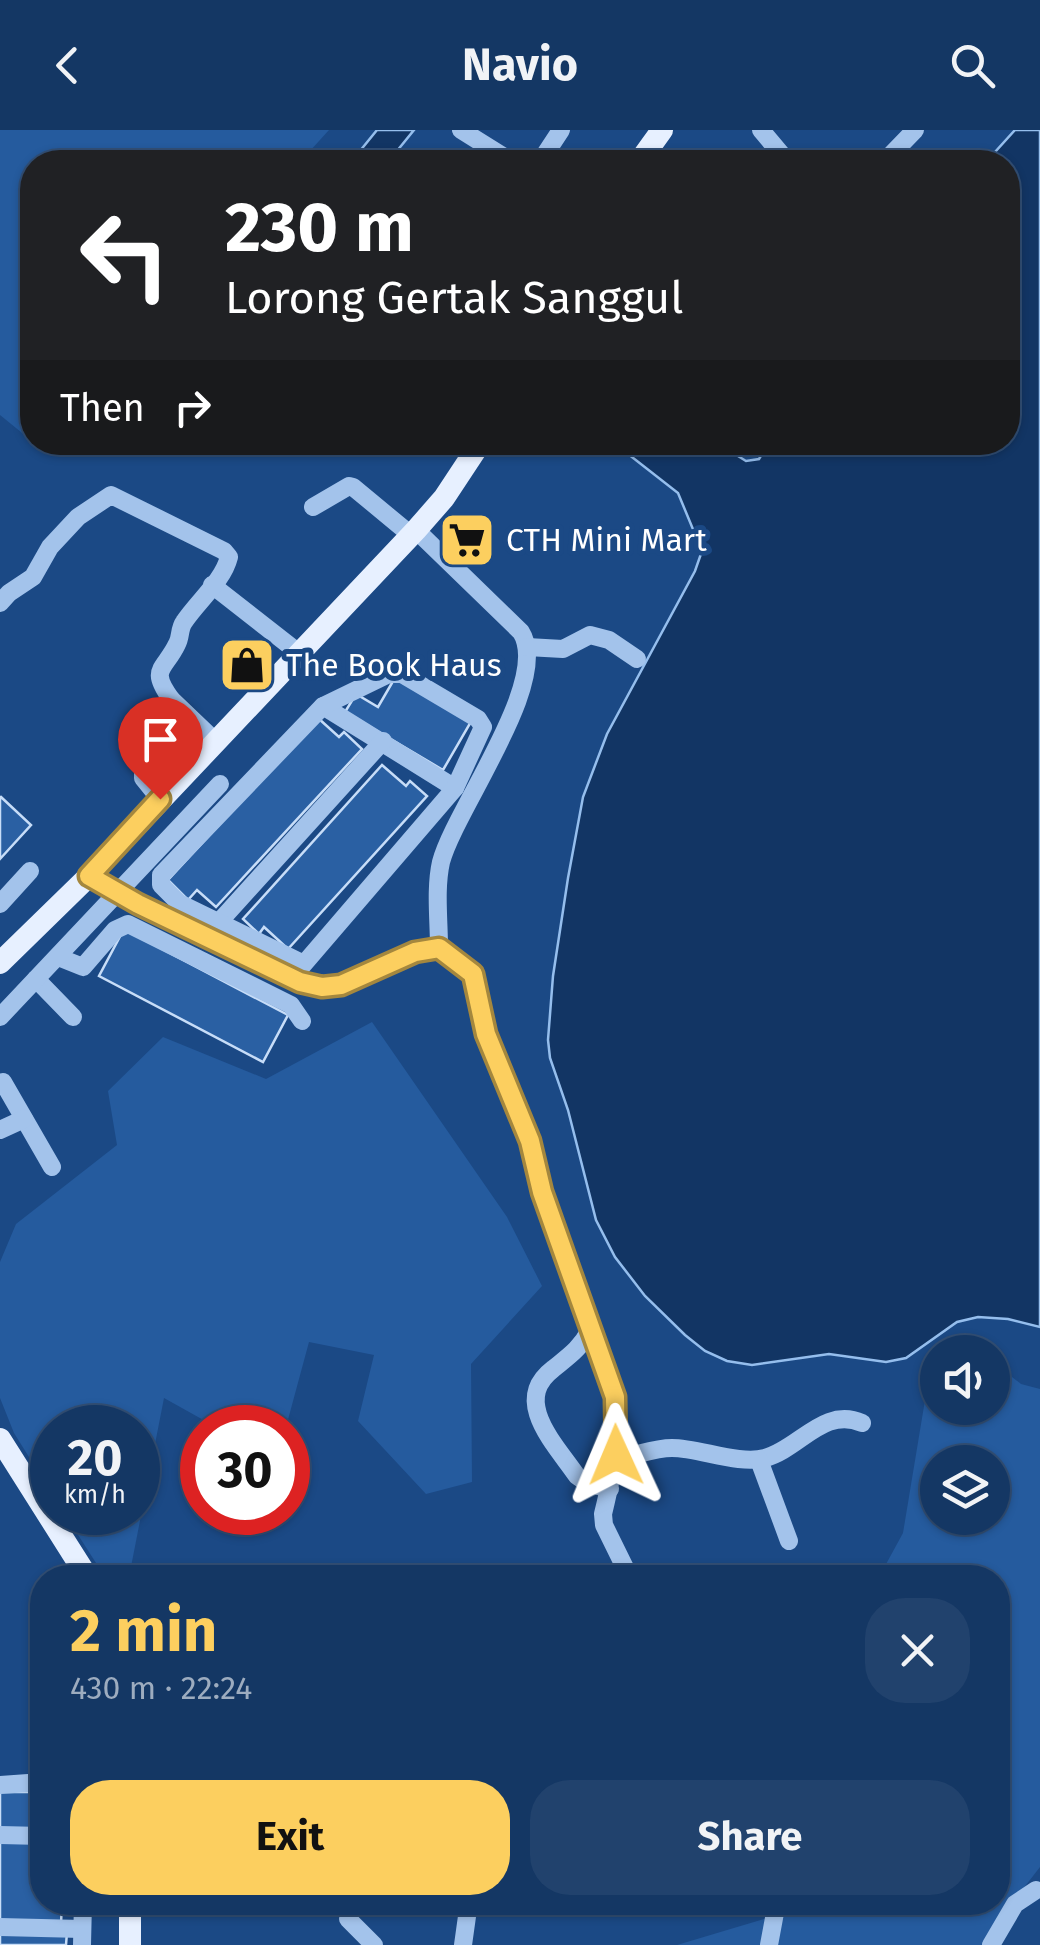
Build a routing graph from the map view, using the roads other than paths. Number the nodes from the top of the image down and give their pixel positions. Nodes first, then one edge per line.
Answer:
1 (461, 130) edge
2 (761, 130) edge
3 (915, 130) edge
4 (493, 150) edge
5 (778, 150) edge
6 (896, 150) edge
7 (472, 455) edge
8 (313, 507) dead end
9 (413, 533) junction
10 (212, 586) junction
11 (0, 603) edge
12 (528, 648) junction
13 (299, 653) junction
14 (637, 659) dead end
15 (171, 699) junction
16 (323, 706) junction
17 (215, 741) junction
18 (383, 741) junction
19 (220, 784) dead end
20 (455, 788) junction
21 (160, 799) junction
22 (30, 871) dead end
23 (89, 876) junction
24 (117, 892) junction
25 (0, 904) edge
26 (212, 929) junction
27 (439, 948) junction
28 (58, 957) junction
29 (0, 963) edge
30 (298, 975) junction
31 (36, 980) junction
32 (0, 1017) edge
33 (73, 1017) dead end
34 (3, 1082) dead end
35 (24, 1120) junction
36 (0, 1130) edge
37 (52, 1167) dead end
38 (590, 1330) junction
39 (862, 1423) dead end
40 (0, 1439) edge
41 (618, 1444) junction
42 (759, 1460) junction
43 (610, 1489) junction
44 (790, 1541) dead end
45 (80, 1565) edge
46 (624, 1565) edge
47 (30, 1783) edge
48 (0, 1785) edge
49 (0, 1835) edge
50 (30, 1836) edge
51 (1036, 1890) dead end
52 (1010, 1913) edge
53 (130, 1915) edge
54 (467, 1915) edge
55 (775, 1915) edge
56 (1009, 1915) edge
57 (348, 1919) dead end
58 (0, 1927) edge
59 (82, 1937) edge
60 (130, 1945) edge
61 (374, 1945) edge
62 (463, 1945) edge
63 (769, 1945) edge
64 (991, 1945) edge

1 - 4 street
2 - 5 street
3 - 6 street
7 - 9 main road
8 - 9 street
9 - 12 street
9 - 13 main road
10 - 11 street
10 - 13 street
10 - 15 street
12 - 14 street
12 - 27 street
13 - 17 main road
15 - 17 street
15 - 21 street
16 - 18 street
16 - 20 street
16 - 26 street
17 - 21 main road
18 - 20 street
18 - 26 street
19 - 24 street
20 - 30 street
21 - 23 main road
22 - 25 street
23 - 24 street
23 - 29 main road
24 - 26 street
24 - 28 street
26 - 30 street
27 - 30 street
27 - 38 street
28 - 30 street
28 - 31 street
31 - 32 street
31 - 33 street
34 - 35 street
35 - 36 street
35 - 37 street
38 - 41 street
38 - 43 street
39 - 42 street
40 - 45 main road
41 - 42 street
41 - 43 street
42 - 44 street
43 - 46 street
47 - 48 street
49 - 50 street
51 - 52 street
53 - 60 main road
54 - 62 street
55 - 63 street
56 - 64 street
57 - 61 street
58 - 59 street

